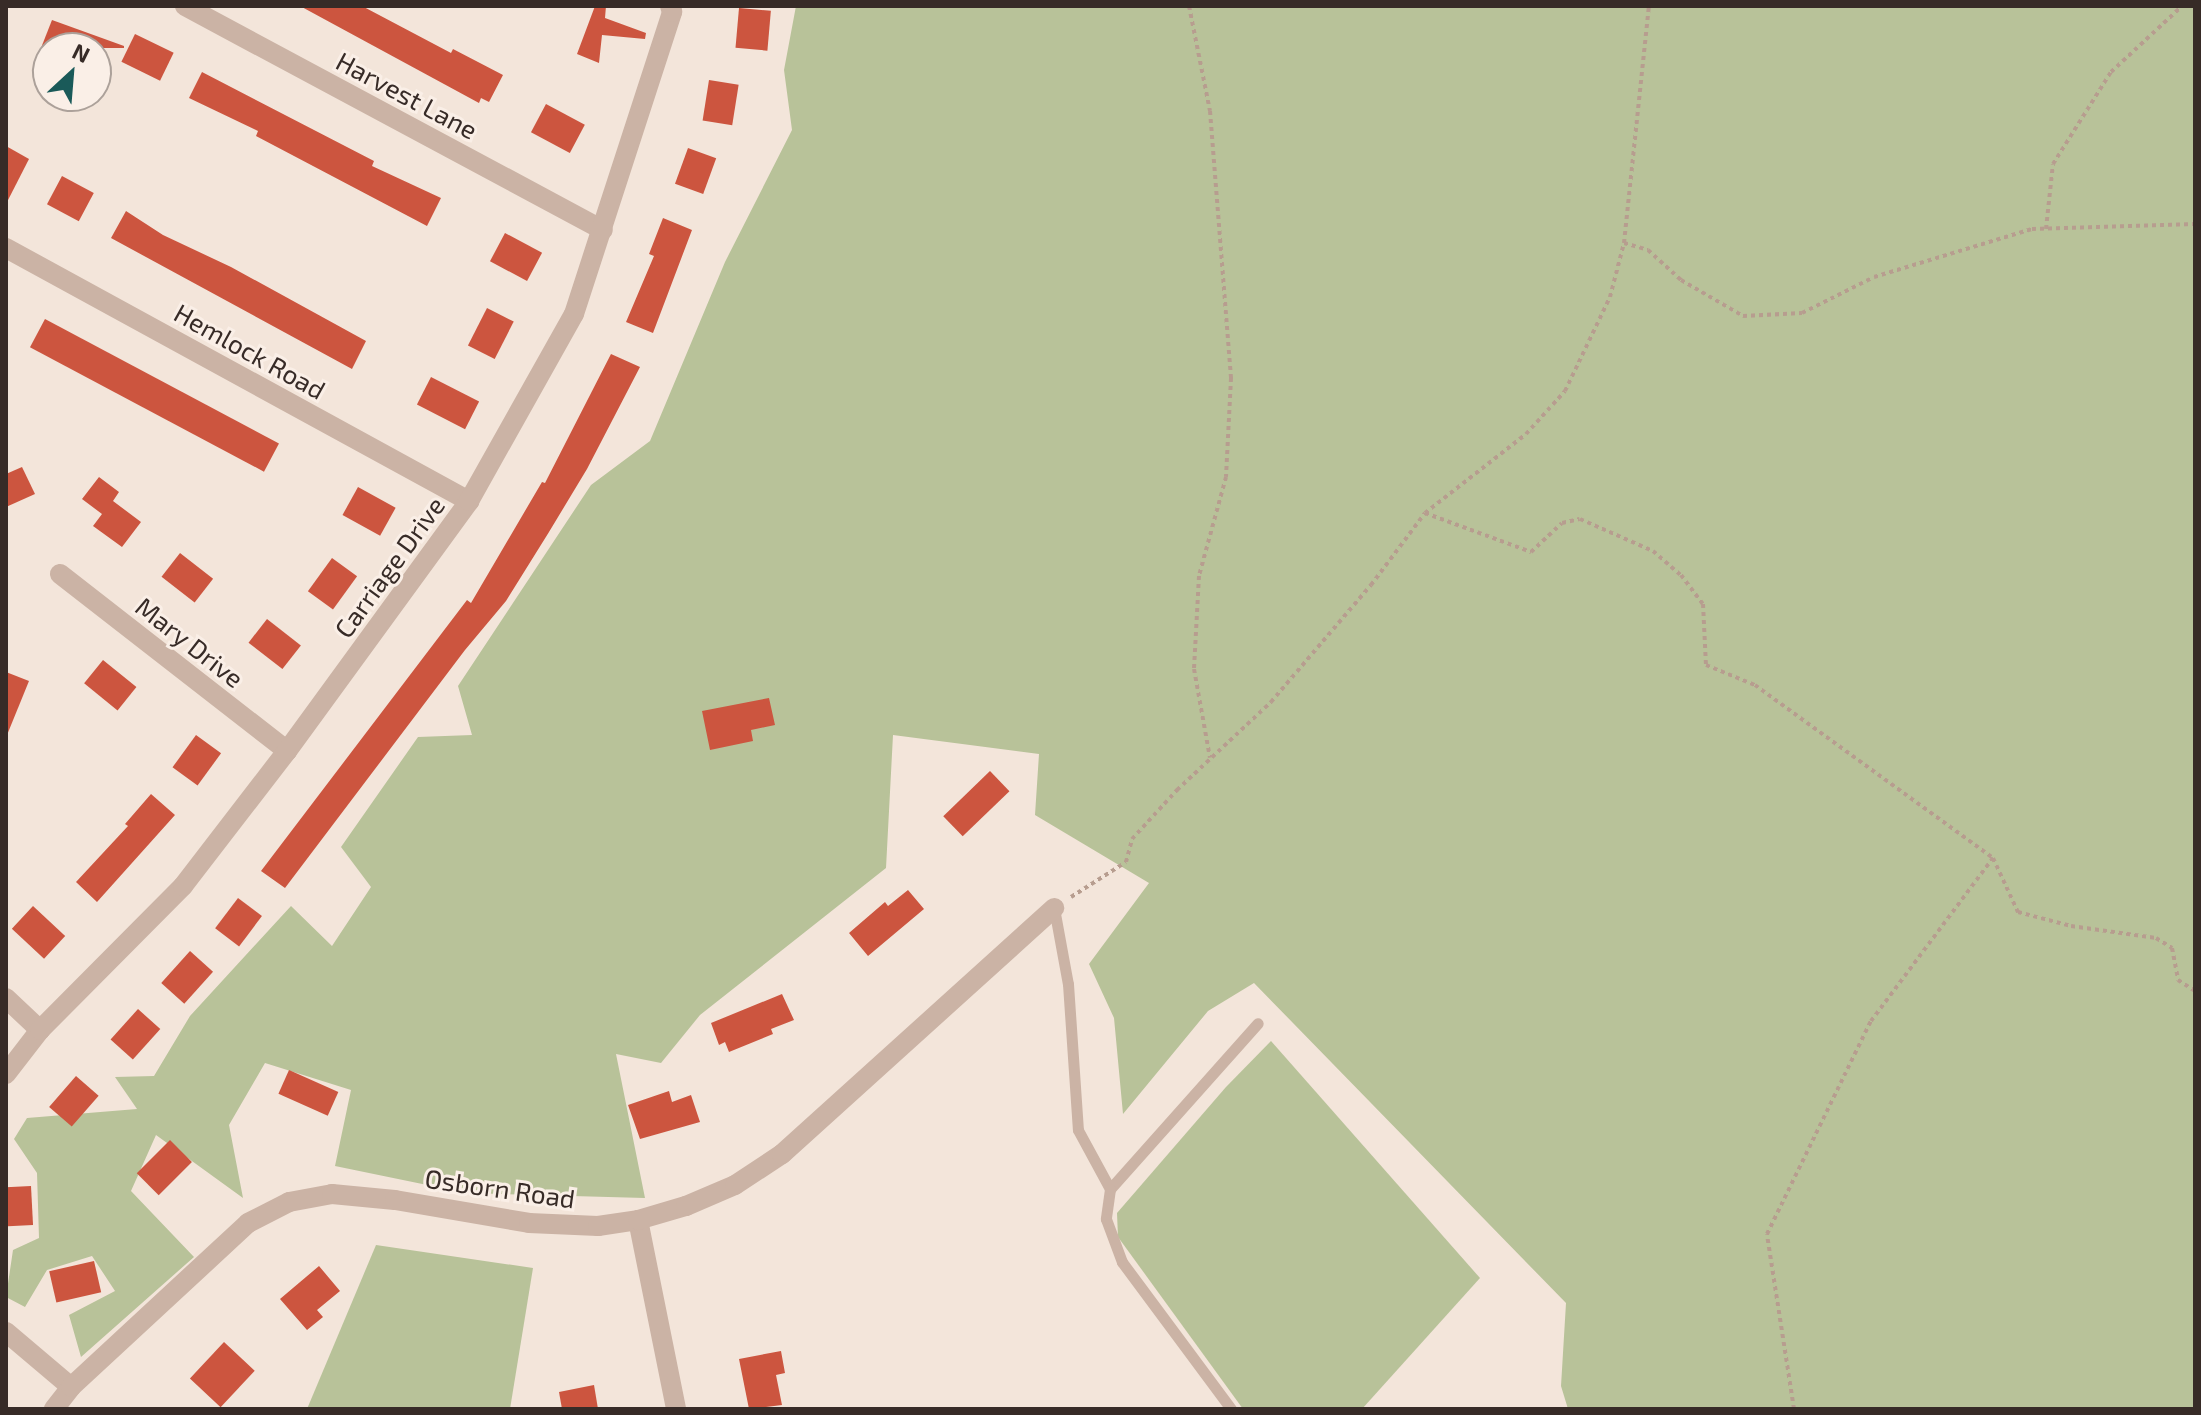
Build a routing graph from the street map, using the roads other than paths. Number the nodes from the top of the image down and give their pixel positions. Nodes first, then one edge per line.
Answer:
1 (185, 6) edge
2 (670, 6) edge
3 (603, 230) junction
4 (6, 248) edge
5 (469, 501) junction
6 (60, 574) dead end
7 (287, 751) junction
8 (1054, 908) joint
9 (6, 998) edge
10 (1258, 1023) dead end
11 (40, 1030) junction
12 (6, 1074) edge
13 (1110, 1189) junction
14 (638, 1220) junction
15 (6, 1332) edge
16 (71, 1387) junction
17 (54, 1409) edge
18 (676, 1409) edge
19 (1231, 1409) edge

1 - 3 street, Harvest Lane
2 - 3 street, Carriage Drive
3 - 5 street, Carriage Drive
4 - 5 street, Hemlock Road
5 - 7 street, Carriage Drive
6 - 7 street, Mary Drive
7 - 11 street, Carriage Drive
8 - 13 lane
8 - 14 street, Osborn Road
9 - 11 street
10 - 13 lane
11 - 12 street, Carriage Drive
13 - 19 lane
14 - 16 street, Osborn Road
14 - 18 street
15 - 16 street
16 - 17 street, Osborn Road

